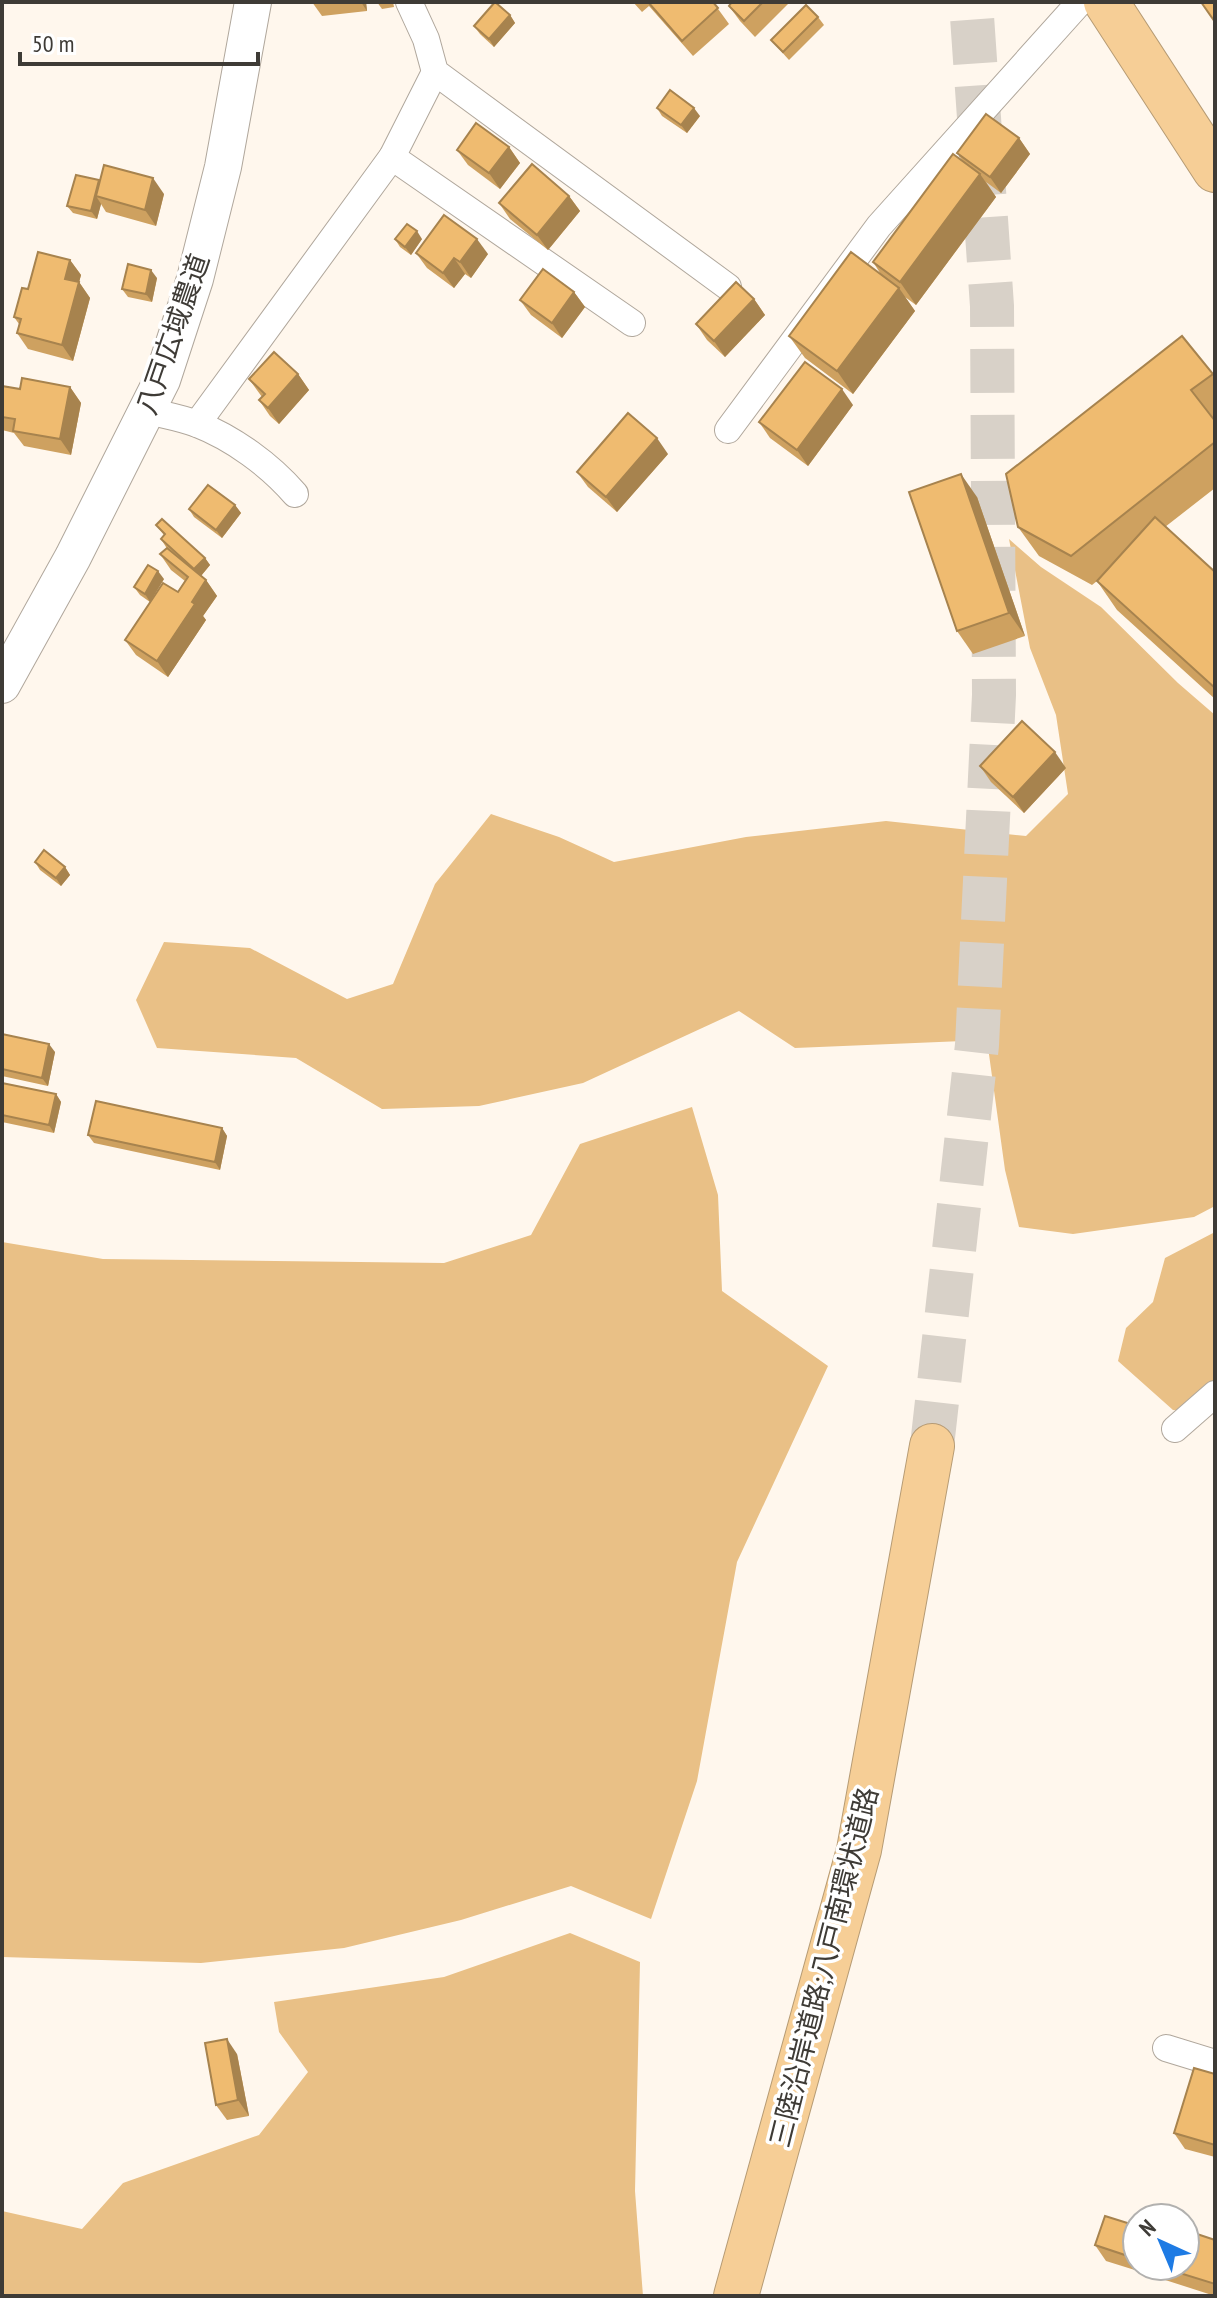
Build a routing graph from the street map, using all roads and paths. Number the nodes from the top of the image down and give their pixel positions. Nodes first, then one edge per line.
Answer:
1 (253, 2) edge
2 (409, 2) edge
3 (1080, 2) edge
4 (1106, 2) edge
5 (435, 72) junction
6 (392, 157) junction
7 (1215, 170) edge
8 (728, 287) edge
9 (632, 323) dead end
10 (148, 411) junction
11 (197, 424) junction
12 (728, 430) dead end
13 (295, 494) dead end
14 (2, 685) edge
15 (1215, 1394) edge
16 (1175, 1429) dead end
17 (932, 1446) tunnel mouth
18 (1166, 2048) dead end
19 (1215, 2063) edge
20 (736, 2296) edge

1 - 10 street, 八戸広域農道
2 - 5 street
3 - 12 street
4 - 7 highway
5 - 6 street
5 - 8 street
6 - 9 street
6 - 11 street
10 - 11 street
10 - 14 street, 八戸広域農道
11 - 13 street
15 - 16 street
17 - 20 highway, 三陸沿岸道路;八戸南環状道路
18 - 19 street

